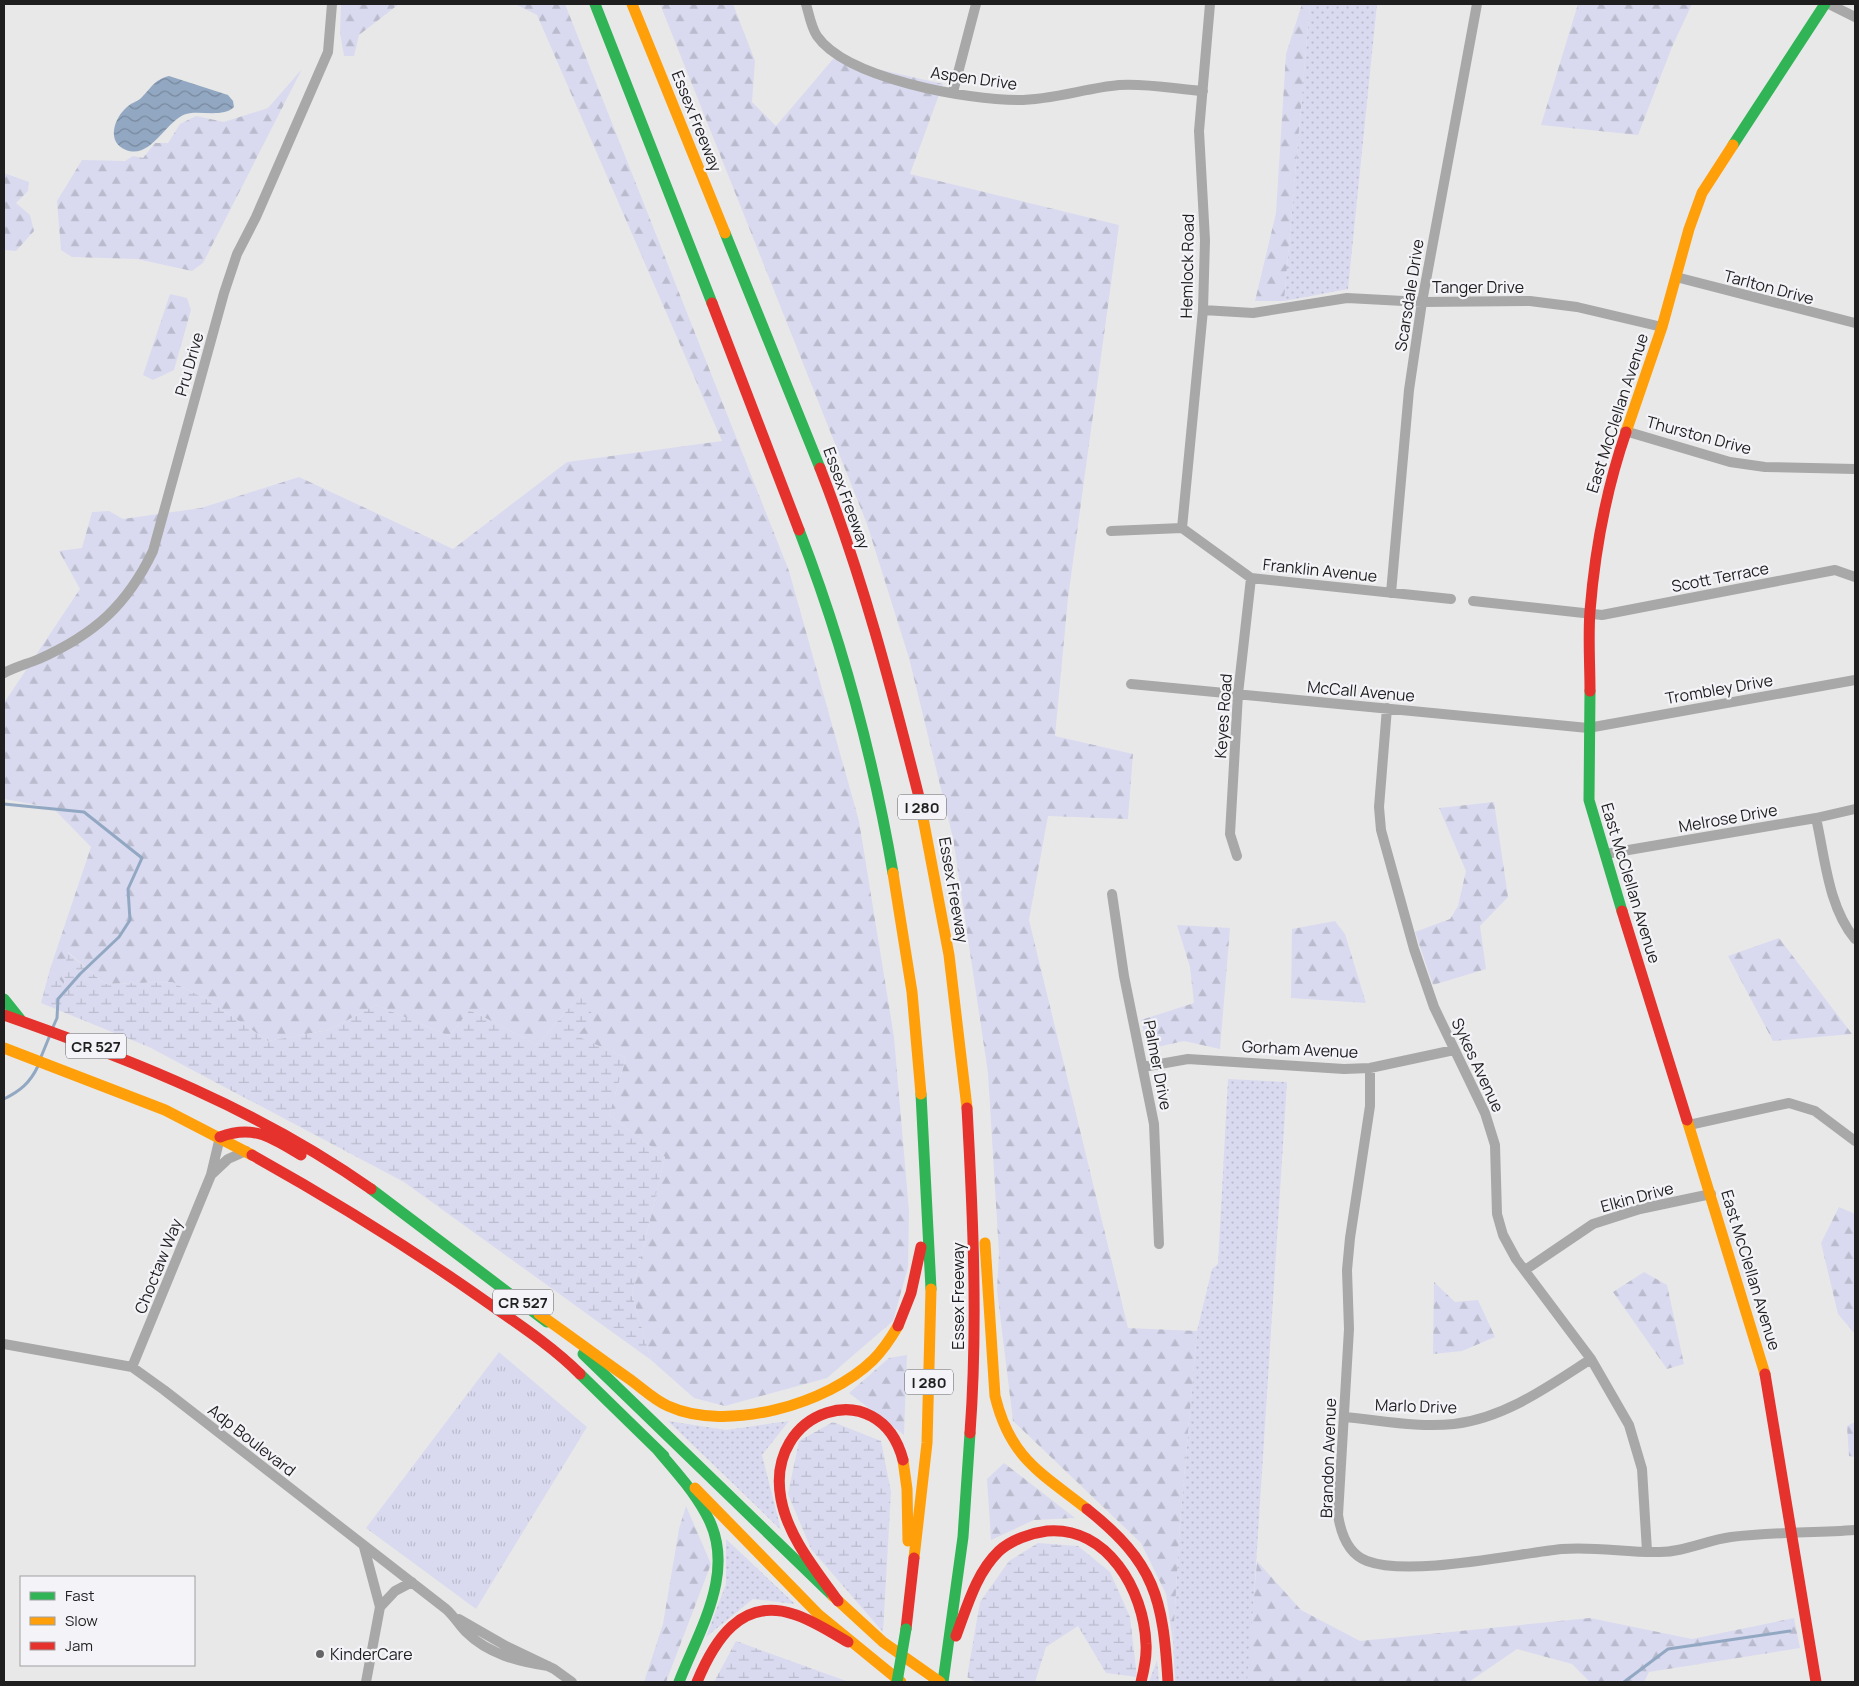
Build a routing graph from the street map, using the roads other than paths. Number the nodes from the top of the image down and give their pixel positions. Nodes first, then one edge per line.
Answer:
1 (332, 4) edge
2 (595, 4) edge
3 (632, 4) edge
4 (806, 4) edge
5 (976, 4) edge
6 (1210, 4) edge
7 (1477, 4) edge
8 (1825, 4) edge
9 (1829, 4) edge
10 (1855, 17) edge
11 (1203, 91) junction
12 (953, 92) junction
13 (1676, 277) junction
14 (1422, 302) junction
15 (1203, 310) junction
16 (1855, 323) edge
17 (1662, 327) junction
18 (1626, 431) junction
19 (1855, 469) edge
20 (1182, 528) junction
21 (1111, 531) dead end
22 (1855, 577) edge
23 (1251, 578) junction
24 (1391, 593) junction
25 (1451, 599) dead end
26 (1473, 601) dead end
27 (1590, 612) junction
28 (4, 673) edge
29 (1855, 680) edge
30 (1131, 684) dead end
31 (1238, 694) junction
32 (1387, 708) junction
33 (1588, 728) junction
34 (1855, 809) edge
35 (1816, 818) junction
36 (1605, 854) junction
37 (1237, 856) dead end
38 (1112, 894) dead end
39 (1855, 939) edge
40 (4, 999) edge
41 (4, 1014) edge
42 (21, 1020) junction
43 (4, 1048) edge
44 (1454, 1050) junction
45 (1143, 1067) junction
46 (1370, 1068) junction
47 (967, 1094) junction
48 (1689, 1125) junction
49 (924, 1134) junction
50 (220, 1137) junction
51 (1855, 1141) edge
52 (246, 1151) junction
53 (211, 1175) junction
54 (1711, 1194) junction
55 (411, 1218) junction
56 (1159, 1244) dead end
57 (1525, 1270) junction
58 (539, 1314) junction
59 (4, 1344) edge
60 (1590, 1359) junction
61 (132, 1367) junction
62 (1344, 1417) junction
63 (656, 1447) junction
64 (1855, 1530) edge
65 (1792, 1534) junction
66 (364, 1547) junction
67 (1646, 1551) junction
68 (412, 1582) junction
69 (910, 1600) junction
70 (838, 1601) junction
71 (380, 1607) junction
72 (455, 1617) junction
73 (848, 1642) junction
74 (948, 1657) junction
75 (548, 1666) junction
76 (366, 1682) edge
77 (572, 1682) edge
78 (679, 1682) edge
79 (697, 1682) edge
80 (897, 1682) edge
81 (901, 1682) edge
82 (942, 1682) edge
83 (1141, 1682) edge
84 (1168, 1682) edge
85 (1816, 1682) edge

1 - 28 street, Pru Drive
2 - 49 main road, Essex Freeway / I 280
3 - 47 main road, Essex Freeway / I 280
4 - 12 street, Aspen Drive
5 - 12 street
6 - 11 street, Hemlock Road
7 - 14 street, Scarsdale Drive
8 - 13 main road, East McClellan Avenue
9 - 10 street
11 - 12 street, Aspen Drive
11 - 15 street, Hemlock Road
13 - 16 street, Tarlton Drive
13 - 17 main road, East McClellan Avenue
14 - 15 street, Tanger Drive
14 - 17 street, Tanger Drive
14 - 24 street, Scarsdale Drive
15 - 20 street, Hemlock Road
17 - 18 main road, East McClellan Avenue
18 - 19 street, Thurston Drive
18 - 27 main road, East McClellan Avenue
20 - 21 street
20 - 23 street, Franklin Avenue
22 - 27 street, Scott Terrace
23 - 24 street, Franklin Avenue
23 - 31 street, Keyes Road
24 - 25 street, Franklin Avenue
26 - 27 street
27 - 33 main road, East McClellan Avenue
29 - 33 street, Trombley Drive
30 - 31 street, McCall Avenue
31 - 32 street, McCall Avenue
31 - 37 street, Keyes Road
32 - 33 street, McCall Avenue
32 - 44 street, Sykes Avenue
33 - 36 main road, East McClellan Avenue
34 - 35 street, Melrose Drive
35 - 36 street, Melrose Drive
35 - 39 street
36 - 48 main road, East McClellan Avenue
38 - 45 street, Palmer Drive
40 - 42 main road
41 - 42 main road, CR 527
42 - 55 main road, CR 527
43 - 50 main road, CR 527
44 - 46 street, Gorham Avenue
44 - 57 street, Sykes Avenue
45 - 46 street, Gorham Avenue
45 - 56 street, Palmer Drive
46 - 62 street, Brandon Avenue
47 - 74 main road, Essex Freeway / I 280
47 - 84 main road
48 - 51 street
48 - 54 main road, East McClellan Avenue
49 - 58 main road
49 - 69 main road, Essex Freeway / I 280
50 - 52 main road, CR 527
50 - 53 street, Choctaw Way
50 - 55 main road
52 - 53 street, Choctaw Way
52 - 63 main road, CR 527
53 - 61 street, Choctaw Way
54 - 57 street, Elkin Drive
54 - 65 main road, East McClellan Avenue
55 - 58 main road, CR 527
57 - 60 street, Sykes Avenue
58 - 70 main road, CR 527
59 - 61 street, Adp Boulevard
60 - 62 street, Marlo Drive
60 - 67 street, Sykes Avenue
61 - 66 street, Adp Boulevard
62 - 67 street, Brandon Avenue
63 - 73 main road, CR 527
63 - 78 main road
64 - 65 street, Brandon Avenue
65 - 67 street, Brandon Avenue
65 - 85 main road, East McClellan Avenue
66 - 68 street, Adp Boulevard
66 - 71 street
68 - 71 street
68 - 72 street, Adp Boulevard
69 - 70 main road
69 - 80 main road, Essex Freeway / I 280, bridge
70 - 82 main road, CR 527
71 - 76 street
72 - 75 street, Adp Boulevard
72 - 75 street, Adp Boulevard
73 - 79 main road
73 - 81 main road, CR 527
74 - 82 main road, Essex Freeway / I 280
74 - 83 main road
75 - 77 street, Adp Boulevard

